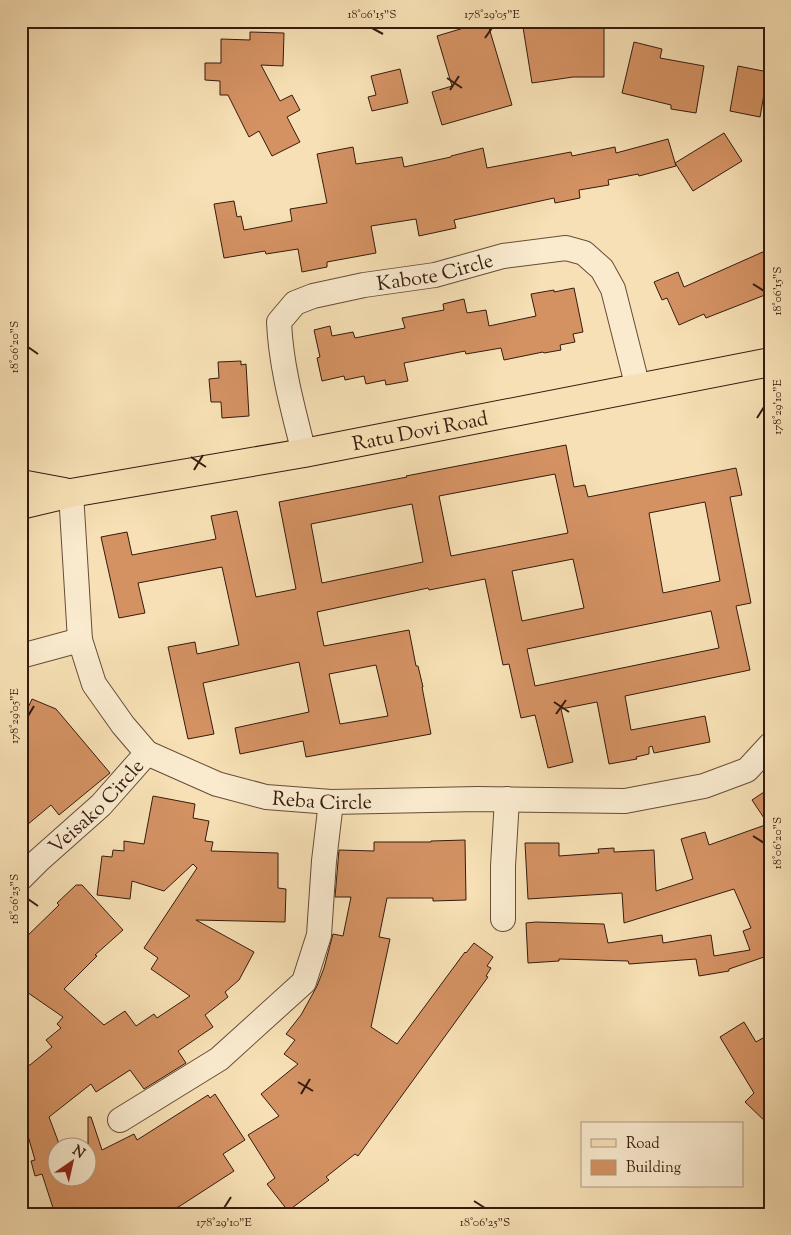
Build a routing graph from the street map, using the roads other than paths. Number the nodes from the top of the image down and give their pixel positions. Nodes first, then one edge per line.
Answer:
1 (770, 362) edge
2 (638, 388) junction
3 (304, 453) junction
4 (21, 484) edge
5 (71, 493) junction
6 (21, 505) edge
7 (80, 640) junction
8 (21, 656) edge
9 (770, 745) edge
10 (148, 753) junction
11 (506, 799) junction
12 (331, 802) junction
13 (21, 878) edge
14 (503, 919) dead end
15 (120, 1120) dead end

1 - 2 main road, Ratu Dovi Road
2 - 3 main road, Ratu Dovi Road
2 - 3 street, Kabote Circle
3 - 5 main road, Ratu Dovi Road
4 - 5 main road, Ratu Dovi Road
5 - 6 main road, Ratu Dovi Road
5 - 7 street, Reba Circle
7 - 8 street
7 - 10 street, Reba Circle
9 - 11 street, Reba Circle
10 - 12 street, Reba Circle
10 - 13 street, Veisako Circle
11 - 12 street, Reba Circle
11 - 14 street
12 - 15 street

